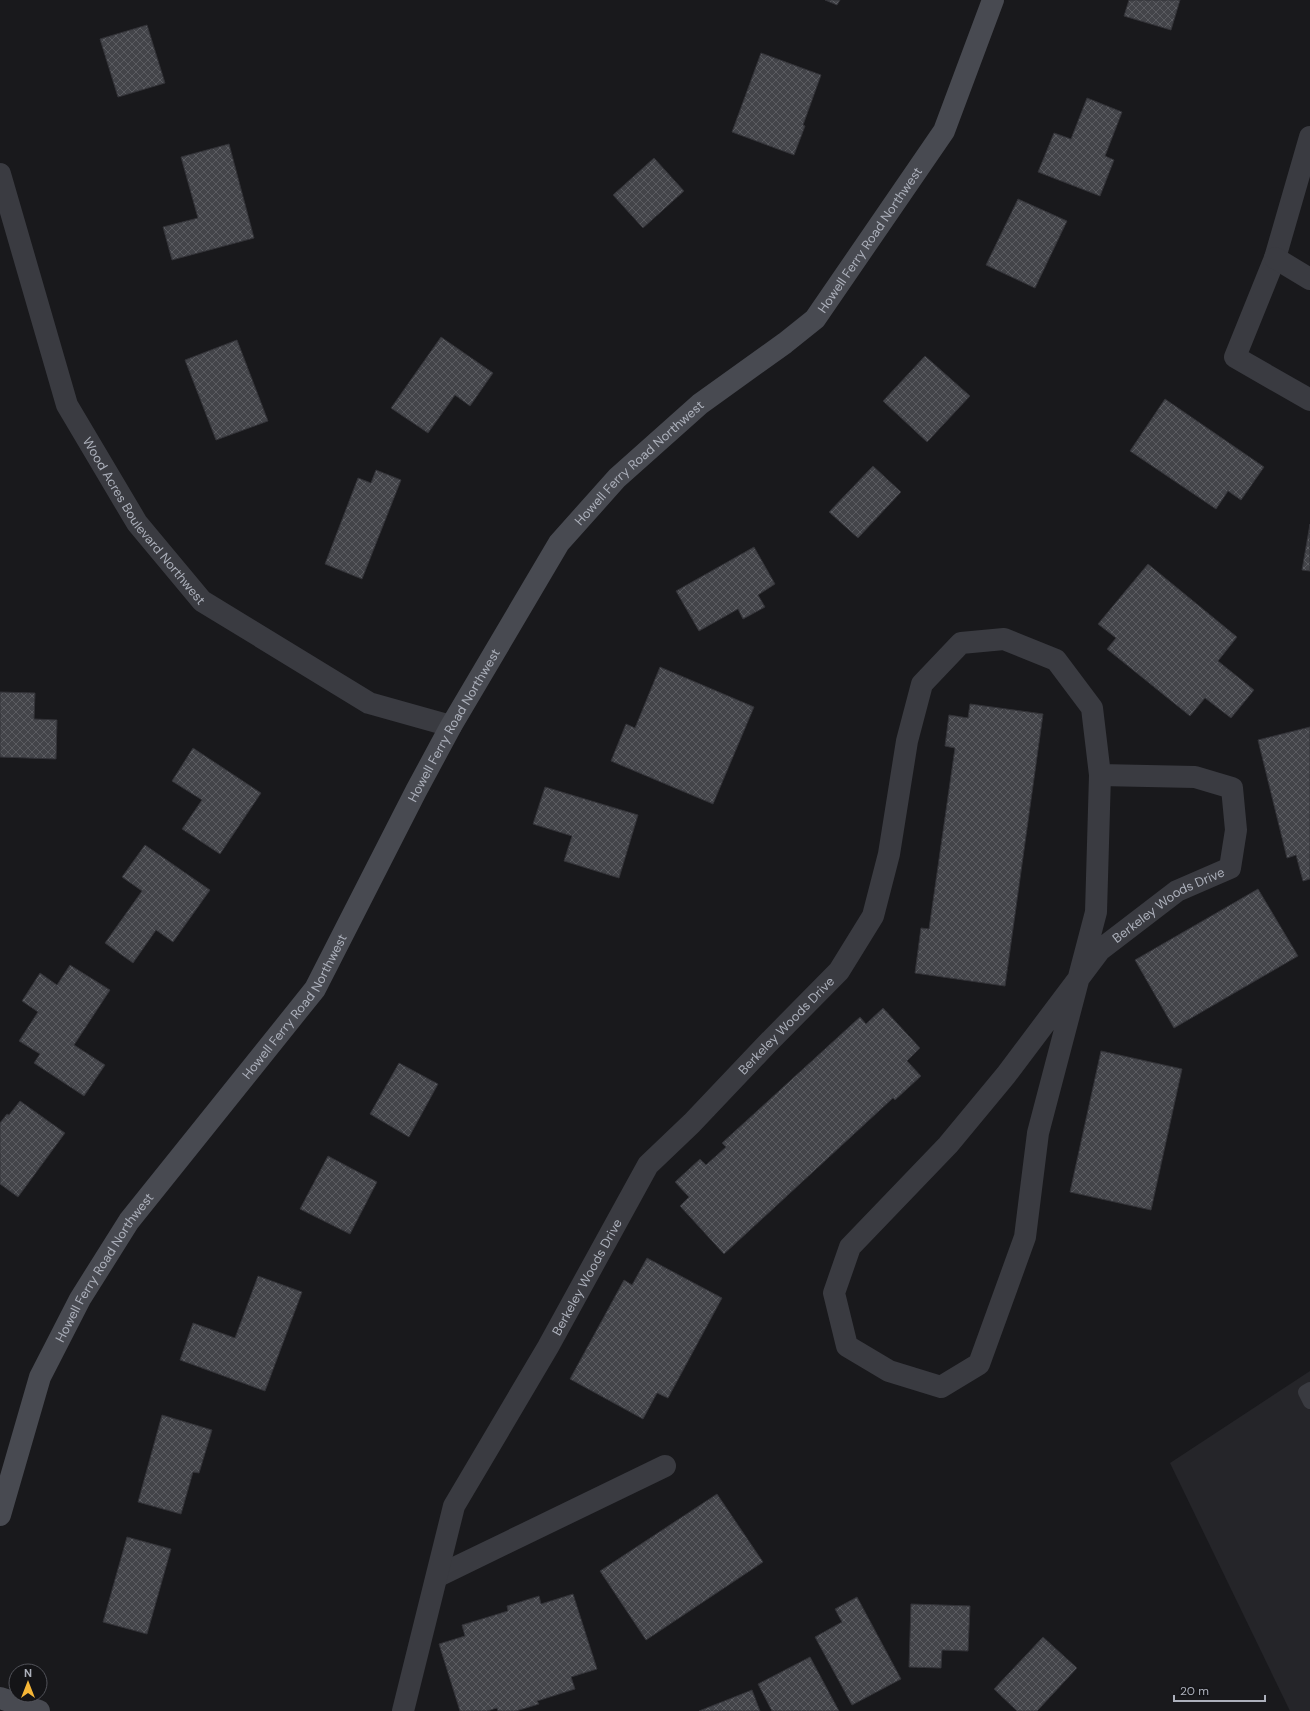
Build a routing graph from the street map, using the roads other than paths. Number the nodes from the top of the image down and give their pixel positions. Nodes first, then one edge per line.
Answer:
1 (993, 0) edge
2 (1310, 137) edge
3 (0, 174) edge
4 (1275, 258) junction
5 (1310, 279) edge
6 (1310, 400) edge
7 (451, 726) junction
8 (1100, 775) junction
9 (1078, 978) junction
10 (1310, 1389) edge
11 (1310, 1402) edge
12 (665, 1466) dead end
13 (0, 1515) edge
14 (438, 1576) junction
15 (0, 1698) edge
16 (39, 1711) edge
17 (403, 1711) edge

1 - 7 street, Howell Ferry Road Northwest
2 - 4 street
3 - 7 street, Wood Acres Boulevard Northwest
4 - 5 street
4 - 6 street
7 - 13 street, Howell Ferry Road Northwest
8 - 9 street, Berkeley Woods Drive
8 - 9 street, Berkeley Woods Drive
8 - 14 street, Berkeley Woods Drive
9 - 9 street, Berkeley Woods Drive
10 - 11 lane
12 - 14 street
14 - 17 street, Berkeley Woods Drive
15 - 16 street

